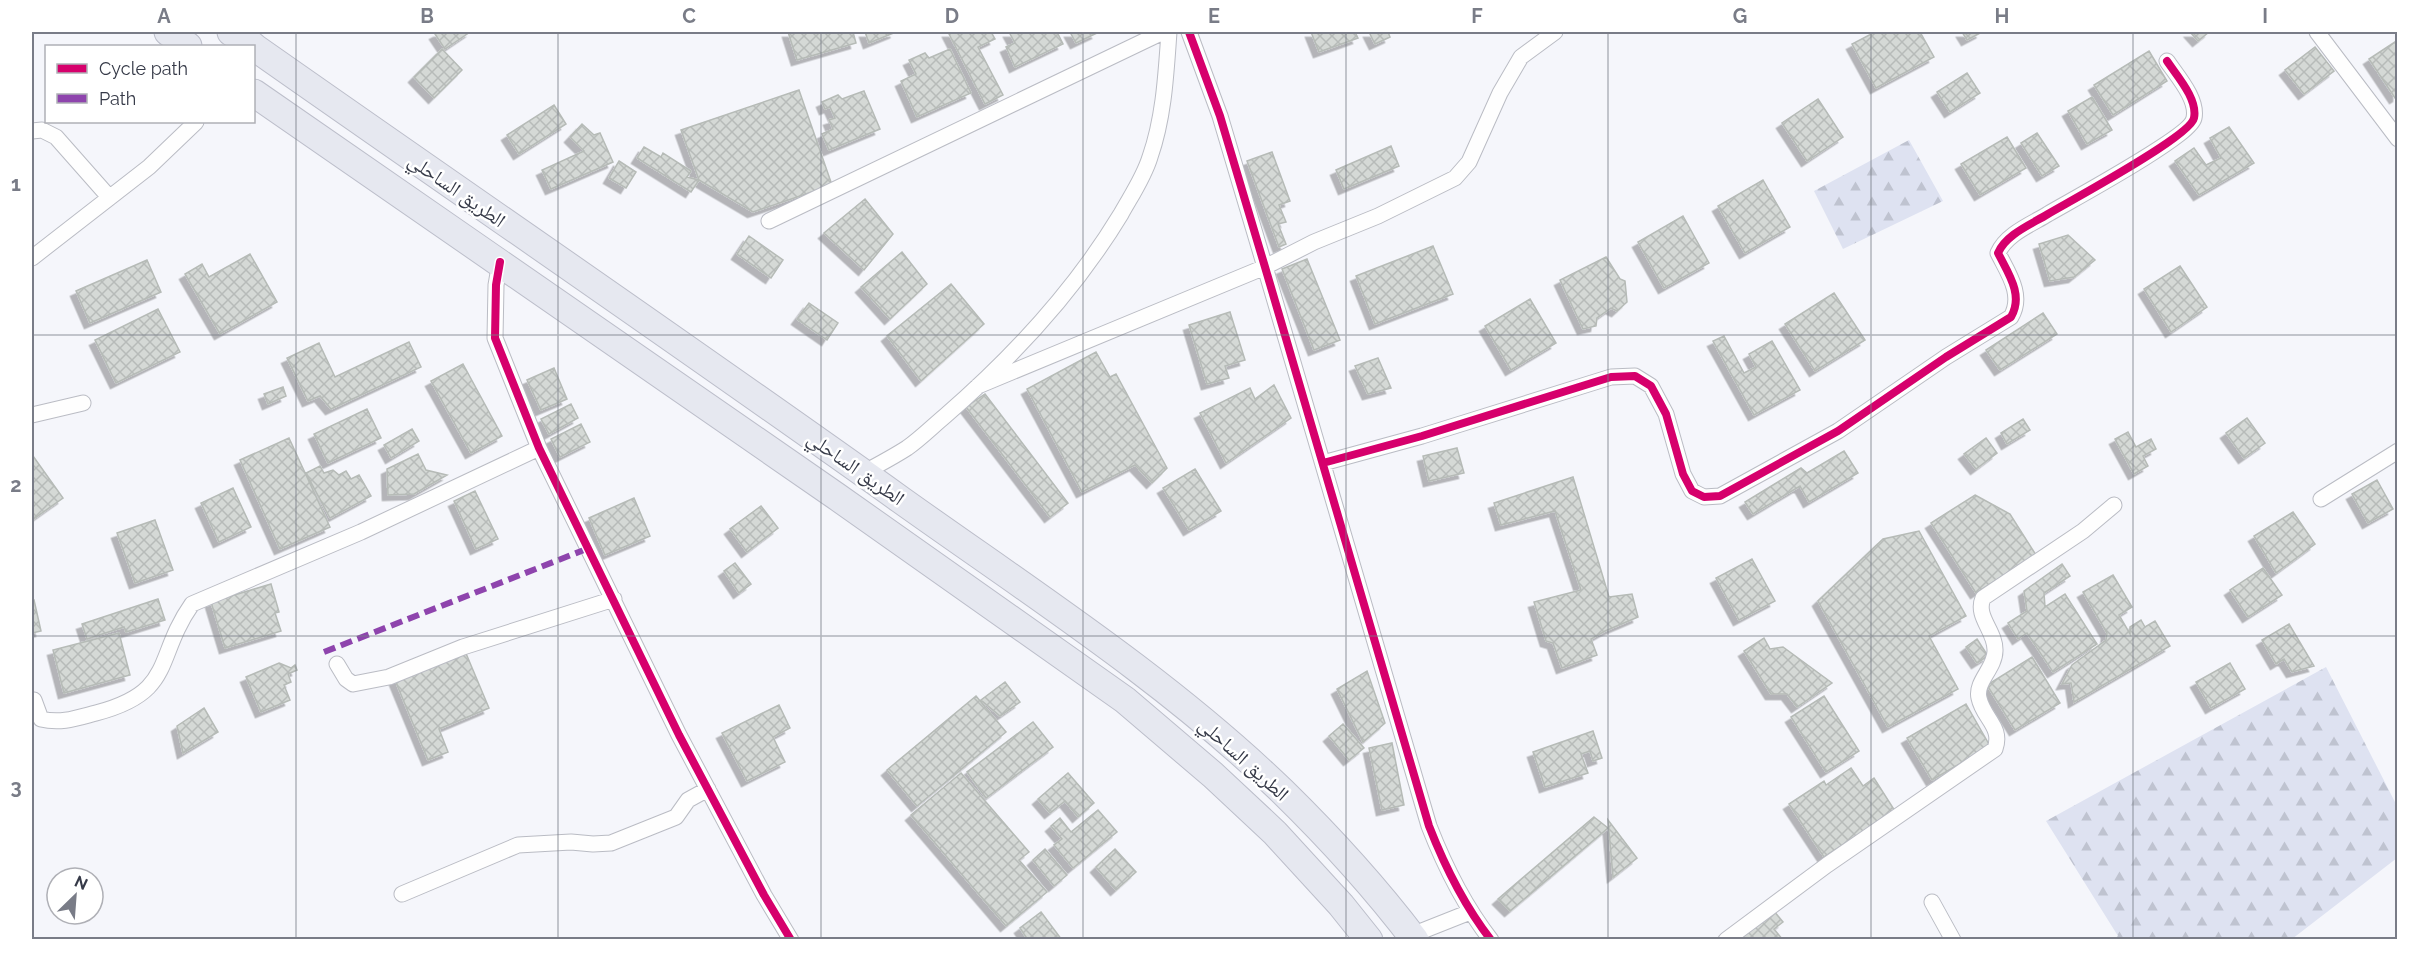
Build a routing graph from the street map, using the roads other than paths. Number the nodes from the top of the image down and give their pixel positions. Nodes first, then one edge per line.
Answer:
1 (168, 32) edge
2 (231, 32) edge
3 (1163, 32) edge
4 (1169, 32) edge
5 (1189, 32) edge
6 (1555, 32) edge
7 (2317, 32) edge
8 (188, 45) edge
9 (250, 45) edge
10 (255, 48) edge
11 (2167, 61) dead end
12 (255, 94) edge
13 (195, 123) edge
14 (32, 131) edge
15 (2397, 139) edge
16 (109, 197) junction
17 (769, 221) dead end
18 (32, 258) edge
19 (500, 262) junction
20 (1266, 267) junction
21 (978, 386) junction
22 (83, 403) dead end
23 (32, 415) edge
24 (539, 448) junction
25 (2397, 451) edge
26 (1323, 463) junction
27 (864, 473) junction
28 (2321, 499) dead end
29 (2114, 505) dead end
30 (614, 599) junction
31 (337, 664) dead end
32 (34, 700) dead end
33 (708, 789) junction
34 (402, 894) dead end
35 (1932, 902) dead end
36 (1470, 912) junction
37 (1414, 937) edge
38 (791, 939) edge
39 (1370, 939) edge
40 (1491, 939) edge
41 (1726, 939) edge
42 (1953, 939) edge

1 - 8 highway
2 - 9 highway, الطريق الساحلي
3 - 17 street
4 - 21 street
5 - 20 street
6 - 20 street
7 - 15 street
10 - 27 highway, الطريق الساحلي
11 - 26 street
12 - 19 highway, الطريق الساحلي
13 - 16 street
14 - 16 street
16 - 18 street
19 - 24 street
19 - 39 highway, الطريق الساحلي
20 - 21 street
20 - 26 street
21 - 27 street
22 - 23 street
24 - 30 street
24 - 32 street
25 - 28 street
26 - 36 street
27 - 37 highway, الطريق الساحلي
29 - 41 street
30 - 31 street
30 - 33 street
33 - 34 street
33 - 38 street
35 - 42 street
36 - 37 street
36 - 40 street

